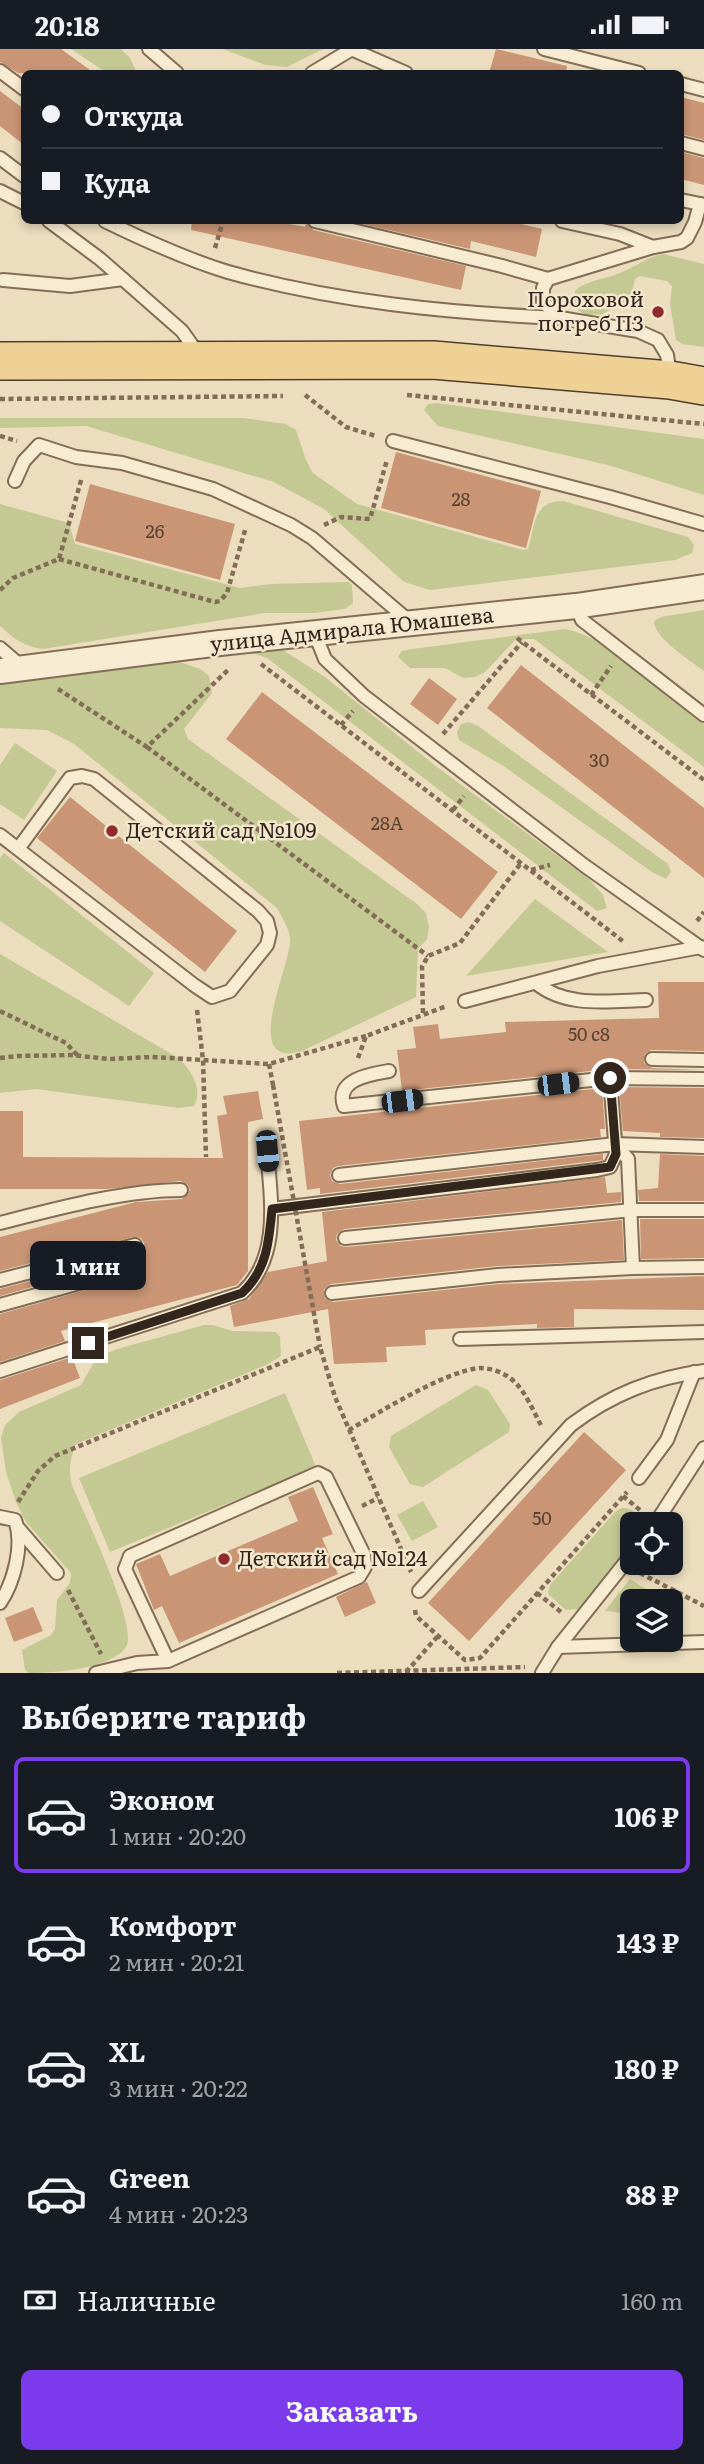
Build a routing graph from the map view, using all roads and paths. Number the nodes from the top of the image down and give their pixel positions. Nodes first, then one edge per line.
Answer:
1 (149, 49) edge
2 (352, 49) edge
3 (544, 49) edge
4 (174, 70) edge
5 (317, 70) edge
6 (399, 70) edge
7 (627, 70) edge
8 (0, 71) edge
9 (684, 86) edge
10 (21, 87) edge
11 (704, 90) edge
12 (684, 144) edge
13 (704, 149) edge
14 (0, 158) edge
15 (21, 174) edge
16 (0, 191) edge
17 (684, 201) edge
18 (21, 202) edge
19 (702, 205) edge
20 (53, 224) edge
21 (111, 224) edge
22 (222, 224) edge
23 (327, 224) edge
24 (574, 224) edge
25 (653, 247) junction
26 (210, 266) junction
27 (123, 279) junction
28 (548, 279) junction
29 (3, 280) dead end
30 (560, 318) junction
31 (6, 356) edge
32 (201, 358) junction
33 (687, 383) edge
34 (305, 395) junction
35 (318, 395) dead end
36 (404, 395) dead end
37 (0, 399) edge
38 (704, 424) edge
39 (393, 441) joint
40 (388, 458) dead end
41 (83, 474) dead end
42 (15, 481) dead end
43 (247, 520) dead end
44 (704, 524) edge
45 (312, 538) junction
46 (60, 559) junction
47 (704, 587) edge
48 (0, 590) edge
49 (576, 607) junction
50 (488, 616) junction
51 (412, 624) junction
52 (315, 634) junction
53 (522, 642) junction
54 (0, 649) edge
55 (621, 650) junction
56 (236, 662) dead end
57 (254, 662) dead end
58 (12, 670) edge
59 (591, 695) junction
60 (704, 715) edge
61 (147, 747) junction
62 (431, 748) junction
63 (704, 780) edge
64 (0, 835) edge
65 (18, 849) junction
66 (521, 863) junction
67 (703, 949) edge
68 (428, 956) junction
69 (644, 956) junction
70 (536, 983) junction
71 (194, 985) junction
72 (646, 1000) dead end
73 (465, 1001) joint
74 (0, 1011) edge
75 (423, 1013) junction
76 (366, 1036) junction
77 (77, 1056) junction
78 (0, 1058) edge
79 (652, 1059) dead end
80 (203, 1060) junction
81 (704, 1060) edge
82 (268, 1064) junction
83 (389, 1071) dead end
84 (610, 1078) junction
85 (356, 1079) junction
86 (704, 1079) edge
87 (615, 1144) junction
88 (704, 1147) edge
89 (267, 1151) dead end
90 (206, 1157) dead end
91 (339, 1175) dead end
92 (181, 1190) dead end
93 (272, 1209) junction
94 (632, 1210) junction
95 (704, 1210) edge
96 (0, 1223) edge
97 (345, 1238) dead end
98 (135, 1244) dead end
99 (704, 1267) edge
100 (633, 1268) junction
101 (123, 1272) dead end
102 (0, 1279) edge
103 (332, 1293) dead end
104 (0, 1305) edge
105 (704, 1332) edge
106 (460, 1339) dead end
107 (320, 1347) junction
108 (0, 1371) edge
109 (699, 1372) edge
110 (349, 1430) junction
111 (552, 1445) junction
112 (704, 1448) edge
113 (639, 1478) joint
114 (663, 1512) edge
115 (4, 1517) edge
116 (19, 1529) junction
117 (409, 1567) dead end
118 (620, 1569) edge
119 (57, 1573) dead end
120 (643, 1575) edge
121 (419, 1591) joint
122 (537, 1593) junction
123 (0, 1603) edge
124 (704, 1606) edge
125 (576, 1624) junction
126 (437, 1637) junction
127 (704, 1642) edge
128 (558, 1647) junction
129 (168, 1661) junction
130 (96, 1673) edge
131 (406, 1673) edge
132 (542, 1673) edge

1 - 4 lane
2 - 5 lane
2 - 6 lane
3 - 7 lane
8 - 10 lane
9 - 11 lane
12 - 13 lane
14 - 15 lane
16 - 18 lane
17 - 19 lane
19 - 25 lane
20 - 27 lane
21 - 26 lane
22 - 26 path
23 - 28 lane
24 - 25 lane
25 - 28 lane
26 - 30 lane
27 - 29 lane
27 - 32 lane
28 - 30 lane
30 - 33 lane
31 - 32 main road
32 - 33 main road
34 - 35 path
34 - 37 path
34 - 39 path
36 - 38 path
39 - 44 lane
40 - 45 path
41 - 46 path
42 - 45 lane
43 - 46 path
45 - 51 lane
46 - 48 path
47 - 49 street, улица Адмирала Юмашева
49 - 50 street, улица Адмирала Юмашева
49 - 55 lane
50 - 51 street, улица Адмирала Юмашева
50 - 53 path
51 - 52 street, улица Адмирала Юмашева
52 - 58 street, улица Адмирала Юмашева
52 - 62 lane
53 - 59 path
53 - 62 path
54 - 58 lane
55 - 59 path
55 - 60 lane
56 - 61 path
57 - 66 path
58 - 61 path
59 - 63 path
61 - 68 path
62 - 67 lane
64 - 65 lane
65 - 71 lane
65 - 71 lane
66 - 68 path
66 - 69 path
67 - 69 lane
68 - 75 path
69 - 70 lane
70 - 72 lane
70 - 73 lane
71 - 80 path
73 - 75 path
74 - 77 path
75 - 76 path
76 - 82 path
76 - 85 path
77 - 78 path
77 - 80 path
79 - 81 lane
80 - 82 path
80 - 90 path
82 - 107 path, bridge
83 - 85 lane
84 - 85 lane
84 - 86 lane
84 - 87 lane
87 - 88 lane
87 - 91 lane
87 - 93 lane
87 - 94 lane
89 - 93 lane
92 - 96 lane
93 - 108 lane
94 - 95 lane
94 - 97 lane
94 - 100 lane
98 - 102 lane
99 - 100 lane
100 - 103 lane
101 - 104 lane
105 - 106 lane
107 - 110 path
107 - 115 path
109 - 111 lane
109 - 113 lane
110 - 111 path
110 - 117 path
111 - 121 lane
112 - 114 lane
113 - 122 path
115 - 116 lane
116 - 119 lane
116 - 123 lane
118 - 125 lane
120 - 124 path
121 - 126 path
122 - 125 path
122 - 126 path
125 - 128 lane
126 - 131 path
127 - 128 lane
128 - 132 lane
129 - 129 lane
129 - 130 lane

